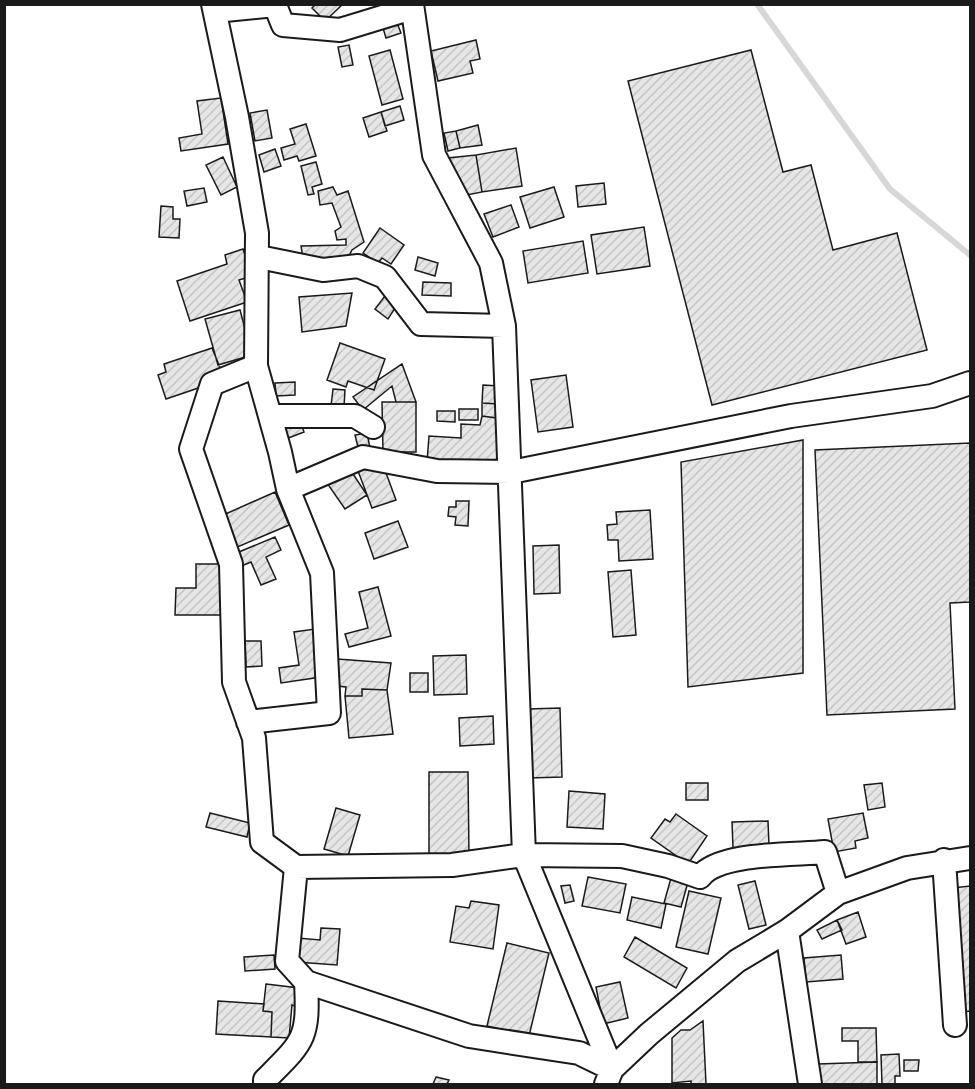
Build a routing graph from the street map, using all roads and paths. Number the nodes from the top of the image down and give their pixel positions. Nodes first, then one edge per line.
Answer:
1 (412, 6) edge
2 (214, 8) edge
3 (259, 257) junction
4 (504, 326) junction
5 (256, 366) junction
6 (970, 383) edge
7 (270, 416) junction
8 (373, 427) dead end
9 (511, 472) junction
10 (288, 489) junction
11 (248, 722) junction
12 (524, 855) junction
13 (970, 858) edge
14 (944, 860) junction
15 (296, 867) junction
16 (838, 893) junction
17 (787, 931) junction
18 (306, 982) junction
19 (955, 1025) dead end
20 (609, 1077) edge
21 (265, 1084) edge
22 (810, 1084) edge

1 - 2 street
1 - 4 street
2 - 3 street
3 - 4 street
3 - 5 street
4 - 9 street
5 - 7 street
5 - 11 street
6 - 9 street
7 - 8 street
7 - 10 street
9 - 10 street
9 - 12 street
10 - 11 street
11 - 15 street
12 - 15 street
12 - 16 street
12 - 20 street
13 - 14 street
14 - 16 street
14 - 19 street
15 - 18 street
16 - 17 street
17 - 20 street
17 - 22 street
18 - 20 street
18 - 21 street

